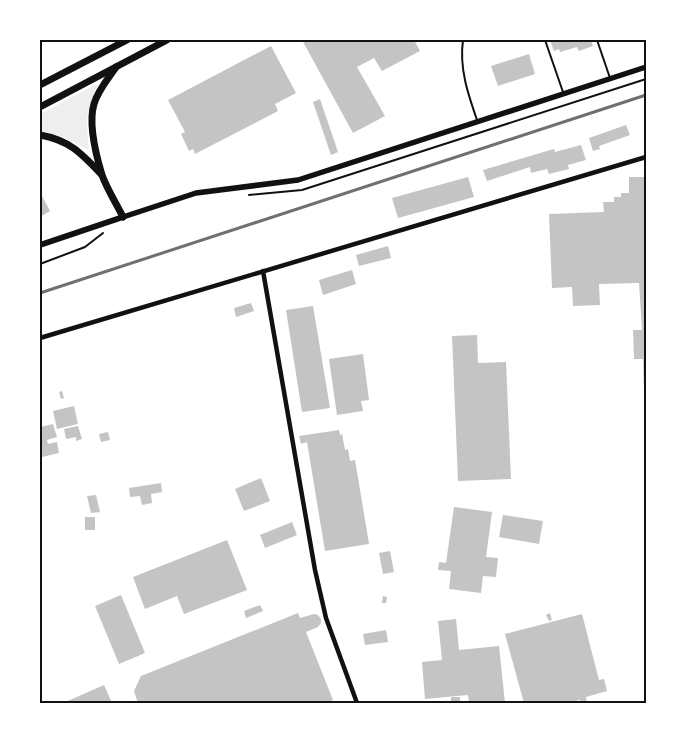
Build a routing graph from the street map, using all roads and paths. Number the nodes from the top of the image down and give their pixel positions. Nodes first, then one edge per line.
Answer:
1 (127, 40) edge
2 (167, 40) edge
3 (463, 40) edge
4 (545, 40) edge
5 (597, 40) edge
6 (646, 66) edge
7 (116, 67) junction
8 (610, 78) junction
9 (40, 86) edge
10 (564, 93) junction
11 (40, 107) edge
12 (477, 122) junction
13 (40, 135) edge
14 (646, 158) edge
15 (103, 176) junction
16 (122, 217) junction
17 (108, 230) dead end
18 (40, 245) edge
19 (40, 264) edge
20 (263, 272) junction
21 (40, 338) edge
22 (358, 703) edge

1 - 9 highway
2 - 7 highway
3 - 12 lane
4 - 10 lane
5 - 8 lane
6 - 8 street
7 - 11 highway
7 - 15 highway
8 - 10 street
10 - 12 street
12 - 16 street
13 - 15 highway
14 - 20 street
15 - 16 highway
16 - 18 main road
17 - 19 path
20 - 21 street
20 - 22 street

